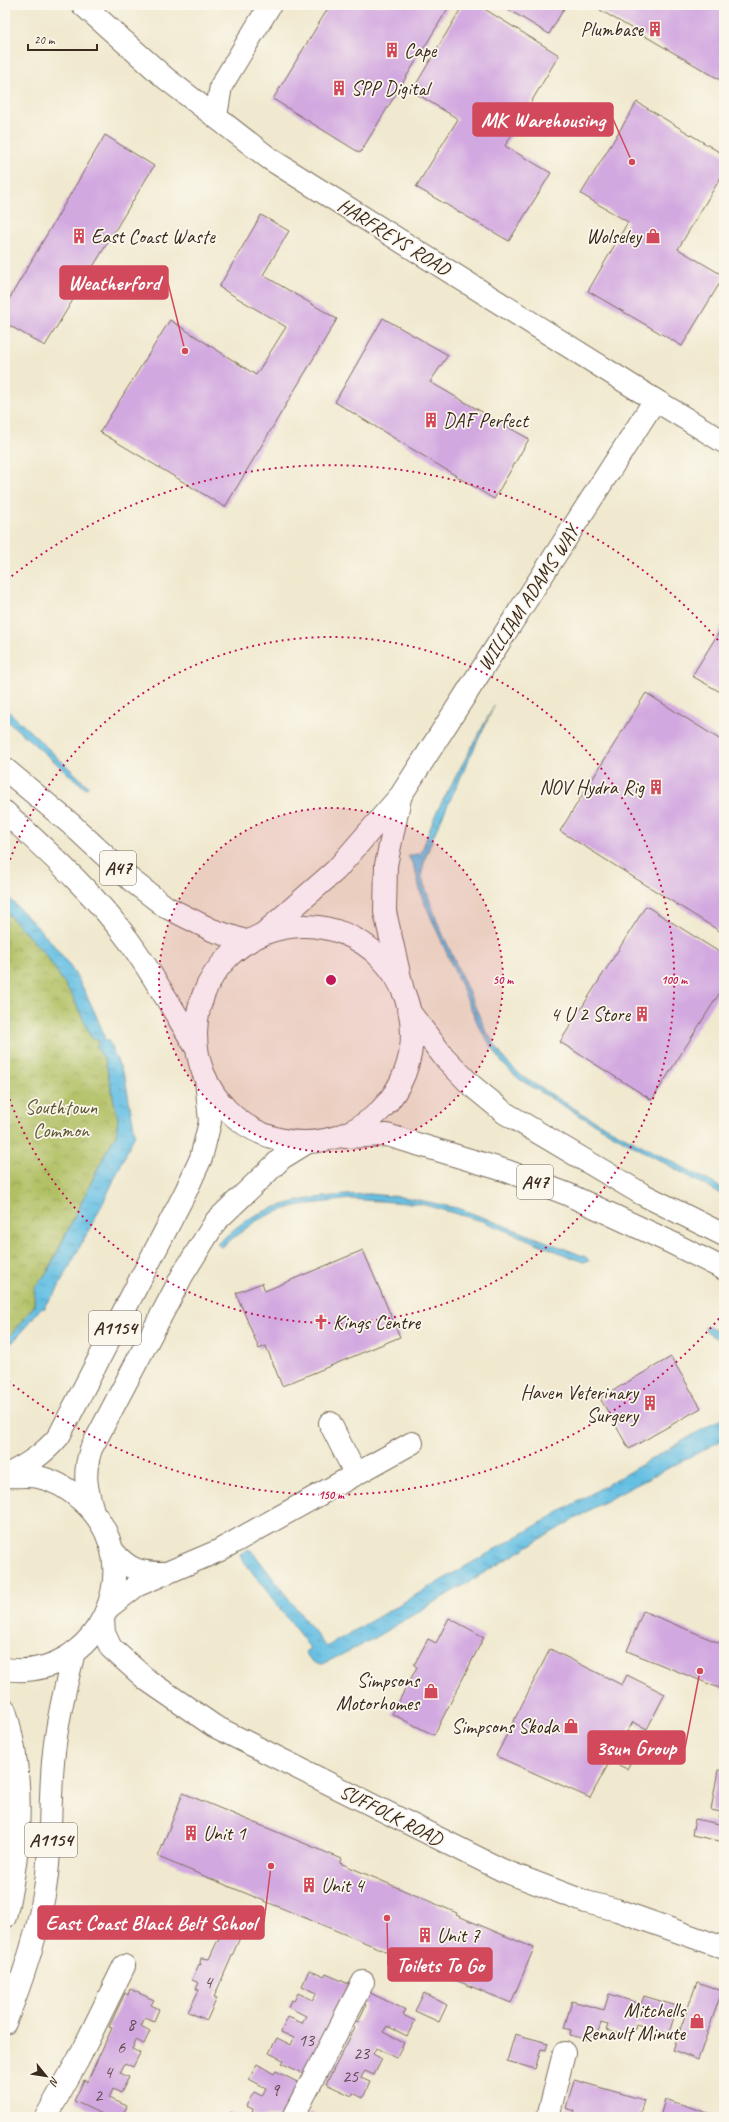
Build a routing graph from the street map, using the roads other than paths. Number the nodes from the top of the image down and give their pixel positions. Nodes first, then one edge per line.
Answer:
1 (83, 5) edge
2 (270, 5) edge
3 (216, 116) junction
4 (655, 400) junction
5 (724, 442) edge
6 (5, 769) edge
7 (401, 795) junction
8 (5, 812) edge
9 (256, 938) junction
10 (403, 991) junction
11 (411, 1014) junction
12 (197, 1049) junction
13 (206, 1079) junction
14 (335, 1138) junction
15 (308, 1142) junction
16 (724, 1235) edge
17 (724, 1269) edge
18 (330, 1423) dead end
19 (412, 1443) dead end
20 (355, 1473) junction
21 (5, 1476) edge
22 (93, 1510) junction
23 (113, 1551) junction
24 (170, 1573) junction
25 (106, 1613) junction
26 (74, 1652) junction
27 (5, 1669) edge
28 (5, 1710) edge
29 (5, 1917) edge
30 (724, 1948) edge
31 (122, 1970) dead end
32 (363, 1982) dead end
33 (5, 2023) edge
34 (564, 2053) dead end
35 (46, 2117) edge
36 (293, 2117) edge
37 (548, 2117) edge

1 - 3 main road, HARFREYS ROAD
2 - 3 main road
3 - 4 main road, HARFREYS ROAD
4 - 5 main road, HARFREYS ROAD
4 - 7 main road, WILLIAM ADAMS WAY
6 - 9 main road, A47
7 - 9 main road, WILLIAM ADAMS WAY
7 - 10 main road, WILLIAM ADAMS WAY
8 - 12 main road, A47
9 - 10 main road
9 - 12 main road, WILLIAM ADAMS WAY
10 - 11 main road
11 - 14 main road
11 - 16 main road, A47
12 - 13 main road
13 - 15 main road
13 - 21 main road, A1154
14 - 15 main road
14 - 17 main road, A47
15 - 22 main road, A1154
18 - 20 main road
19 - 20 main road
20 - 24 main road
21 - 22 main road, A1154
22 - 23 main road, A1154
23 - 24 main road
23 - 25 main road, A1154
24 - 25 main road
25 - 26 main road, A1154
25 - 30 main road, SUFFOLK ROAD
26 - 27 main road, A1154
26 - 33 main road, A1154
28 - 29 main road, A1154
31 - 35 main road
32 - 36 main road
34 - 37 main road

